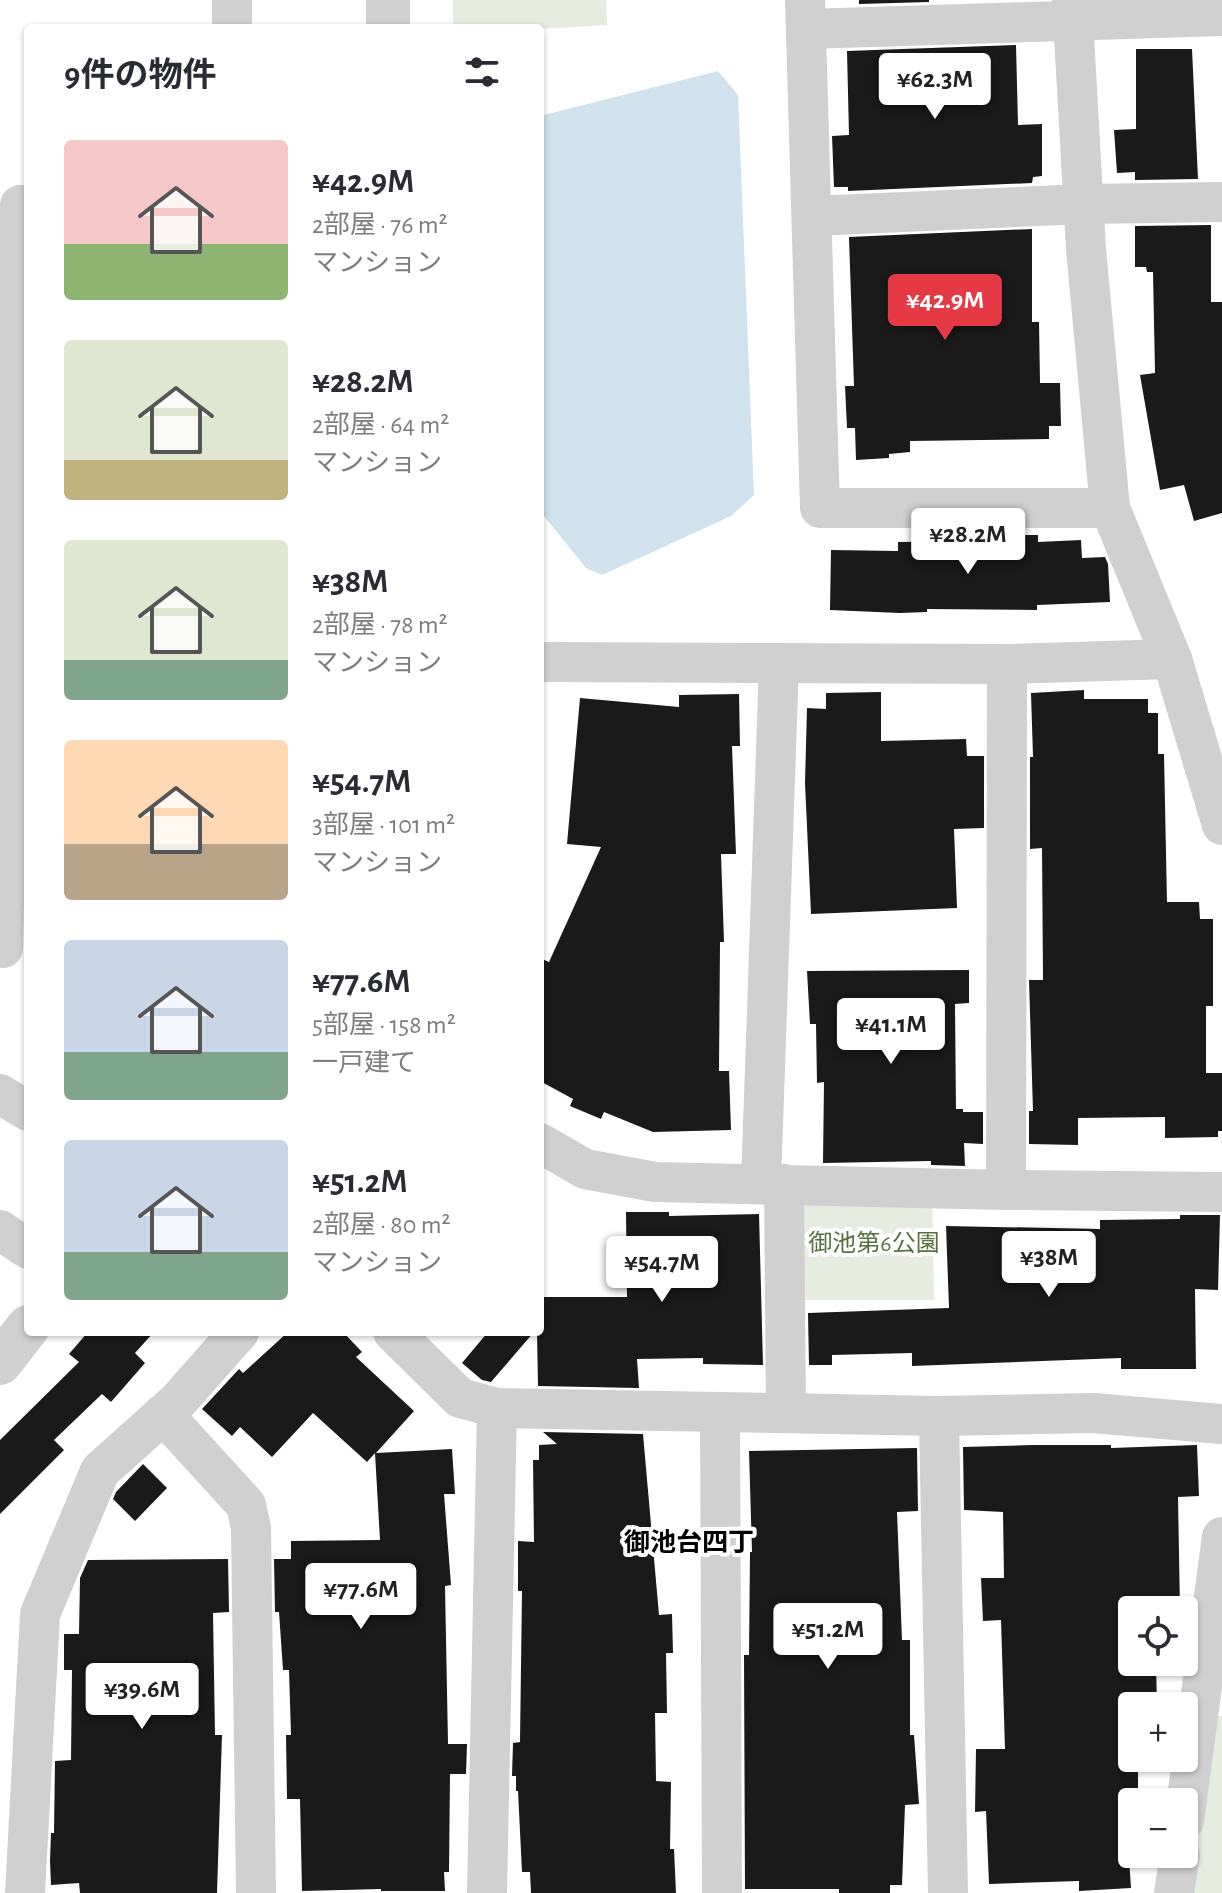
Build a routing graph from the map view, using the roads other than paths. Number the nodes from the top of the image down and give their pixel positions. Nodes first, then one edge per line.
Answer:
1 (232, 0) edge
2 (388, 0) edge
3 (1073, 11) edge
4 (806, 14) edge
5 (1222, 16) edge
6 (232, 24) edge
7 (388, 24) edge
8 (16, 198) edge
9 (1222, 202) edge
10 (1084, 204) junction
11 (812, 216) junction
12 (1110, 508) junction
13 (1172, 659) junction
14 (544, 662) edge
15 (779, 663) junction
16 (1007, 664) junction
17 (1222, 825) edge
18 (10, 952) edge
19 (0, 1094) edge
20 (24, 1109) edge
21 (544, 1145) edge
22 (773, 1184) junction
23 (1006, 1190) junction
24 (1222, 1192) edge
25 (0, 1230) edge
26 (24, 1246) edge
27 (24, 1332) edge
28 (235, 1336) edge
29 (397, 1336) edge
30 (0, 1363) edge
31 (497, 1408) junction
32 (786, 1412) junction
33 (163, 1414) junction
34 (720, 1414) junction
35 (939, 1416) junction
36 (1222, 1424) edge
37 (1222, 1537) edge
38 (1188, 1788) edge
39 (1178, 1868) edge
40 (25, 1893) edge
41 (256, 1893) edge
42 (487, 1893) edge
43 (722, 1893) edge
44 (948, 1893) edge
45 (1174, 1893) edge

1 - 6 street
2 - 7 street
3 - 4 street
3 - 5 street
3 - 10 street
4 - 11 street
8 - 18 street
9 - 10 street
10 - 11 street
10 - 12 street
11 - 12 street
12 - 13 street
13 - 16 street
13 - 17 street
14 - 15 street
15 - 16 street
15 - 22 street
16 - 23 street
19 - 20 street
21 - 22 street
22 - 23 street
22 - 32 street
23 - 24 street
25 - 26 street
27 - 30 street
28 - 33 street
29 - 31 street
31 - 34 street
31 - 42 street
32 - 34 street
32 - 35 street
33 - 40 street
33 - 41 street
34 - 43 street
35 - 36 street
35 - 44 street
37 - 38 street
39 - 45 street

